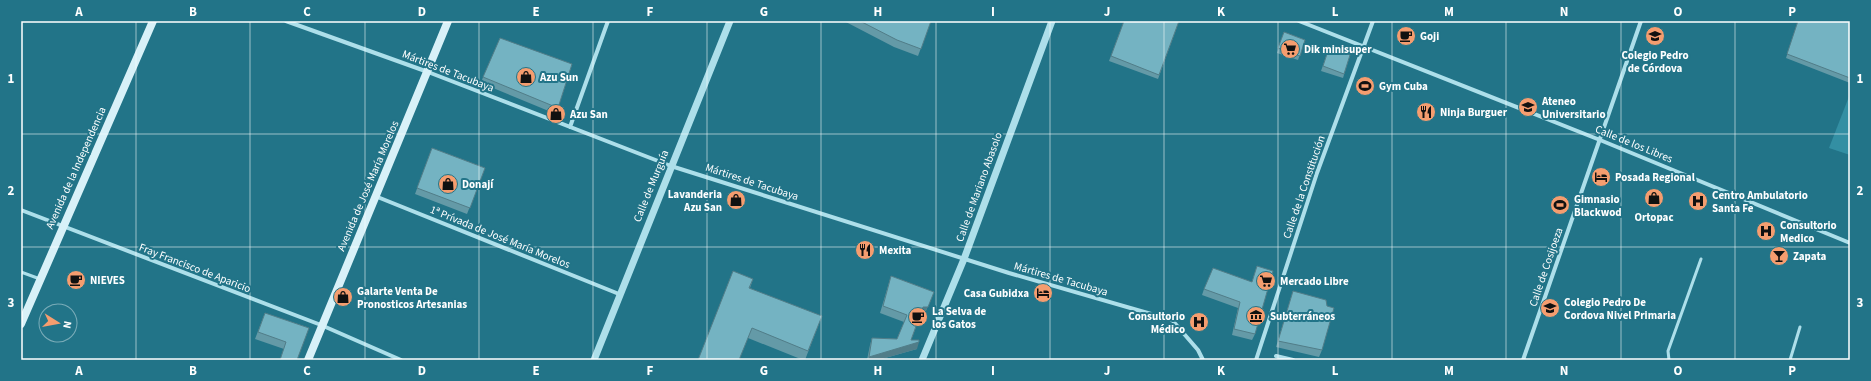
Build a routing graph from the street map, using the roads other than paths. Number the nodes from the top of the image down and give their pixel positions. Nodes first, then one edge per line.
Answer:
1 (153, 21) edge
2 (286, 21) edge
3 (448, 21) edge
4 (608, 21) edge
5 (730, 21) edge
6 (1052, 21) edge
7 (1299, 21) edge
8 (1373, 21) edge
9 (1641, 21) edge
10 (1364, 46) junction
11 (428, 72) junction
12 (570, 127) junction
13 (1600, 140) junction
14 (671, 166) junction
15 (375, 196) junction
16 (21, 210) edge
17 (62, 227) junction
18 (1850, 243) edge
19 (964, 259) junction
20 (1701, 259) dead end
21 (21, 272) edge
22 (40, 279) junction
23 (619, 294) junction
24 (21, 324) edge
25 (322, 325) junction
26 (1800, 326) dead end
27 (1276, 356) dead end
28 (308, 360) edge
29 (401, 360) edge
30 (594, 360) edge
31 (922, 360) edge
32 (1203, 360) edge
33 (1256, 360) edge
34 (1293, 360) edge
35 (1522, 360) edge
36 (1669, 360) edge
37 (1790, 360) edge

1 - 17 main road, Avenida de la Independencia
2 - 11 street, Mártires de Tacubaya
3 - 11 main road, Avenida de José María Morelos
4 - 12 street
5 - 14 street, Calle de Murguía
6 - 19 street, Calle de Mariano Abasolo
7 - 10 street, Calle de los Libres
8 - 10 street, Calle de la Constitución
9 - 13 street, Calle de Cosijoeza
10 - 13 street, Calle de los Libres
10 - 33 street, Calle de la Constitución
11 - 12 street, Mártires de Tacubaya
11 - 15 main road, Avenida de José María Morelos
12 - 14 street, Mártires de Tacubaya
13 - 18 street, Calle de los Libres
13 - 35 street, Calle de Cosijoeza
14 - 19 street, Mártires de Tacubaya
14 - 23 street, Calle de Murguía
15 - 23 street, 1ª Prívada de José María Morelos
15 - 25 main road, Avenida de José María Morelos
16 - 17 street, Fray Francisco de Aparicio
17 - 22 main road, Avenida de la Independencia
17 - 25 street, Fray Francisco de Aparicio
19 - 31 street, Calle de Mariano Abasolo
19 - 32 street, Mártires de Tacubaya
20 - 36 lane
21 - 22 lane
22 - 24 main road, Avenida de la Independencia
23 - 30 street, Calle de Murguía
25 - 28 main road, Avenida de José María Morelos
25 - 29 street, Fray Francisco de Aparicio
26 - 37 lane
27 - 34 street

